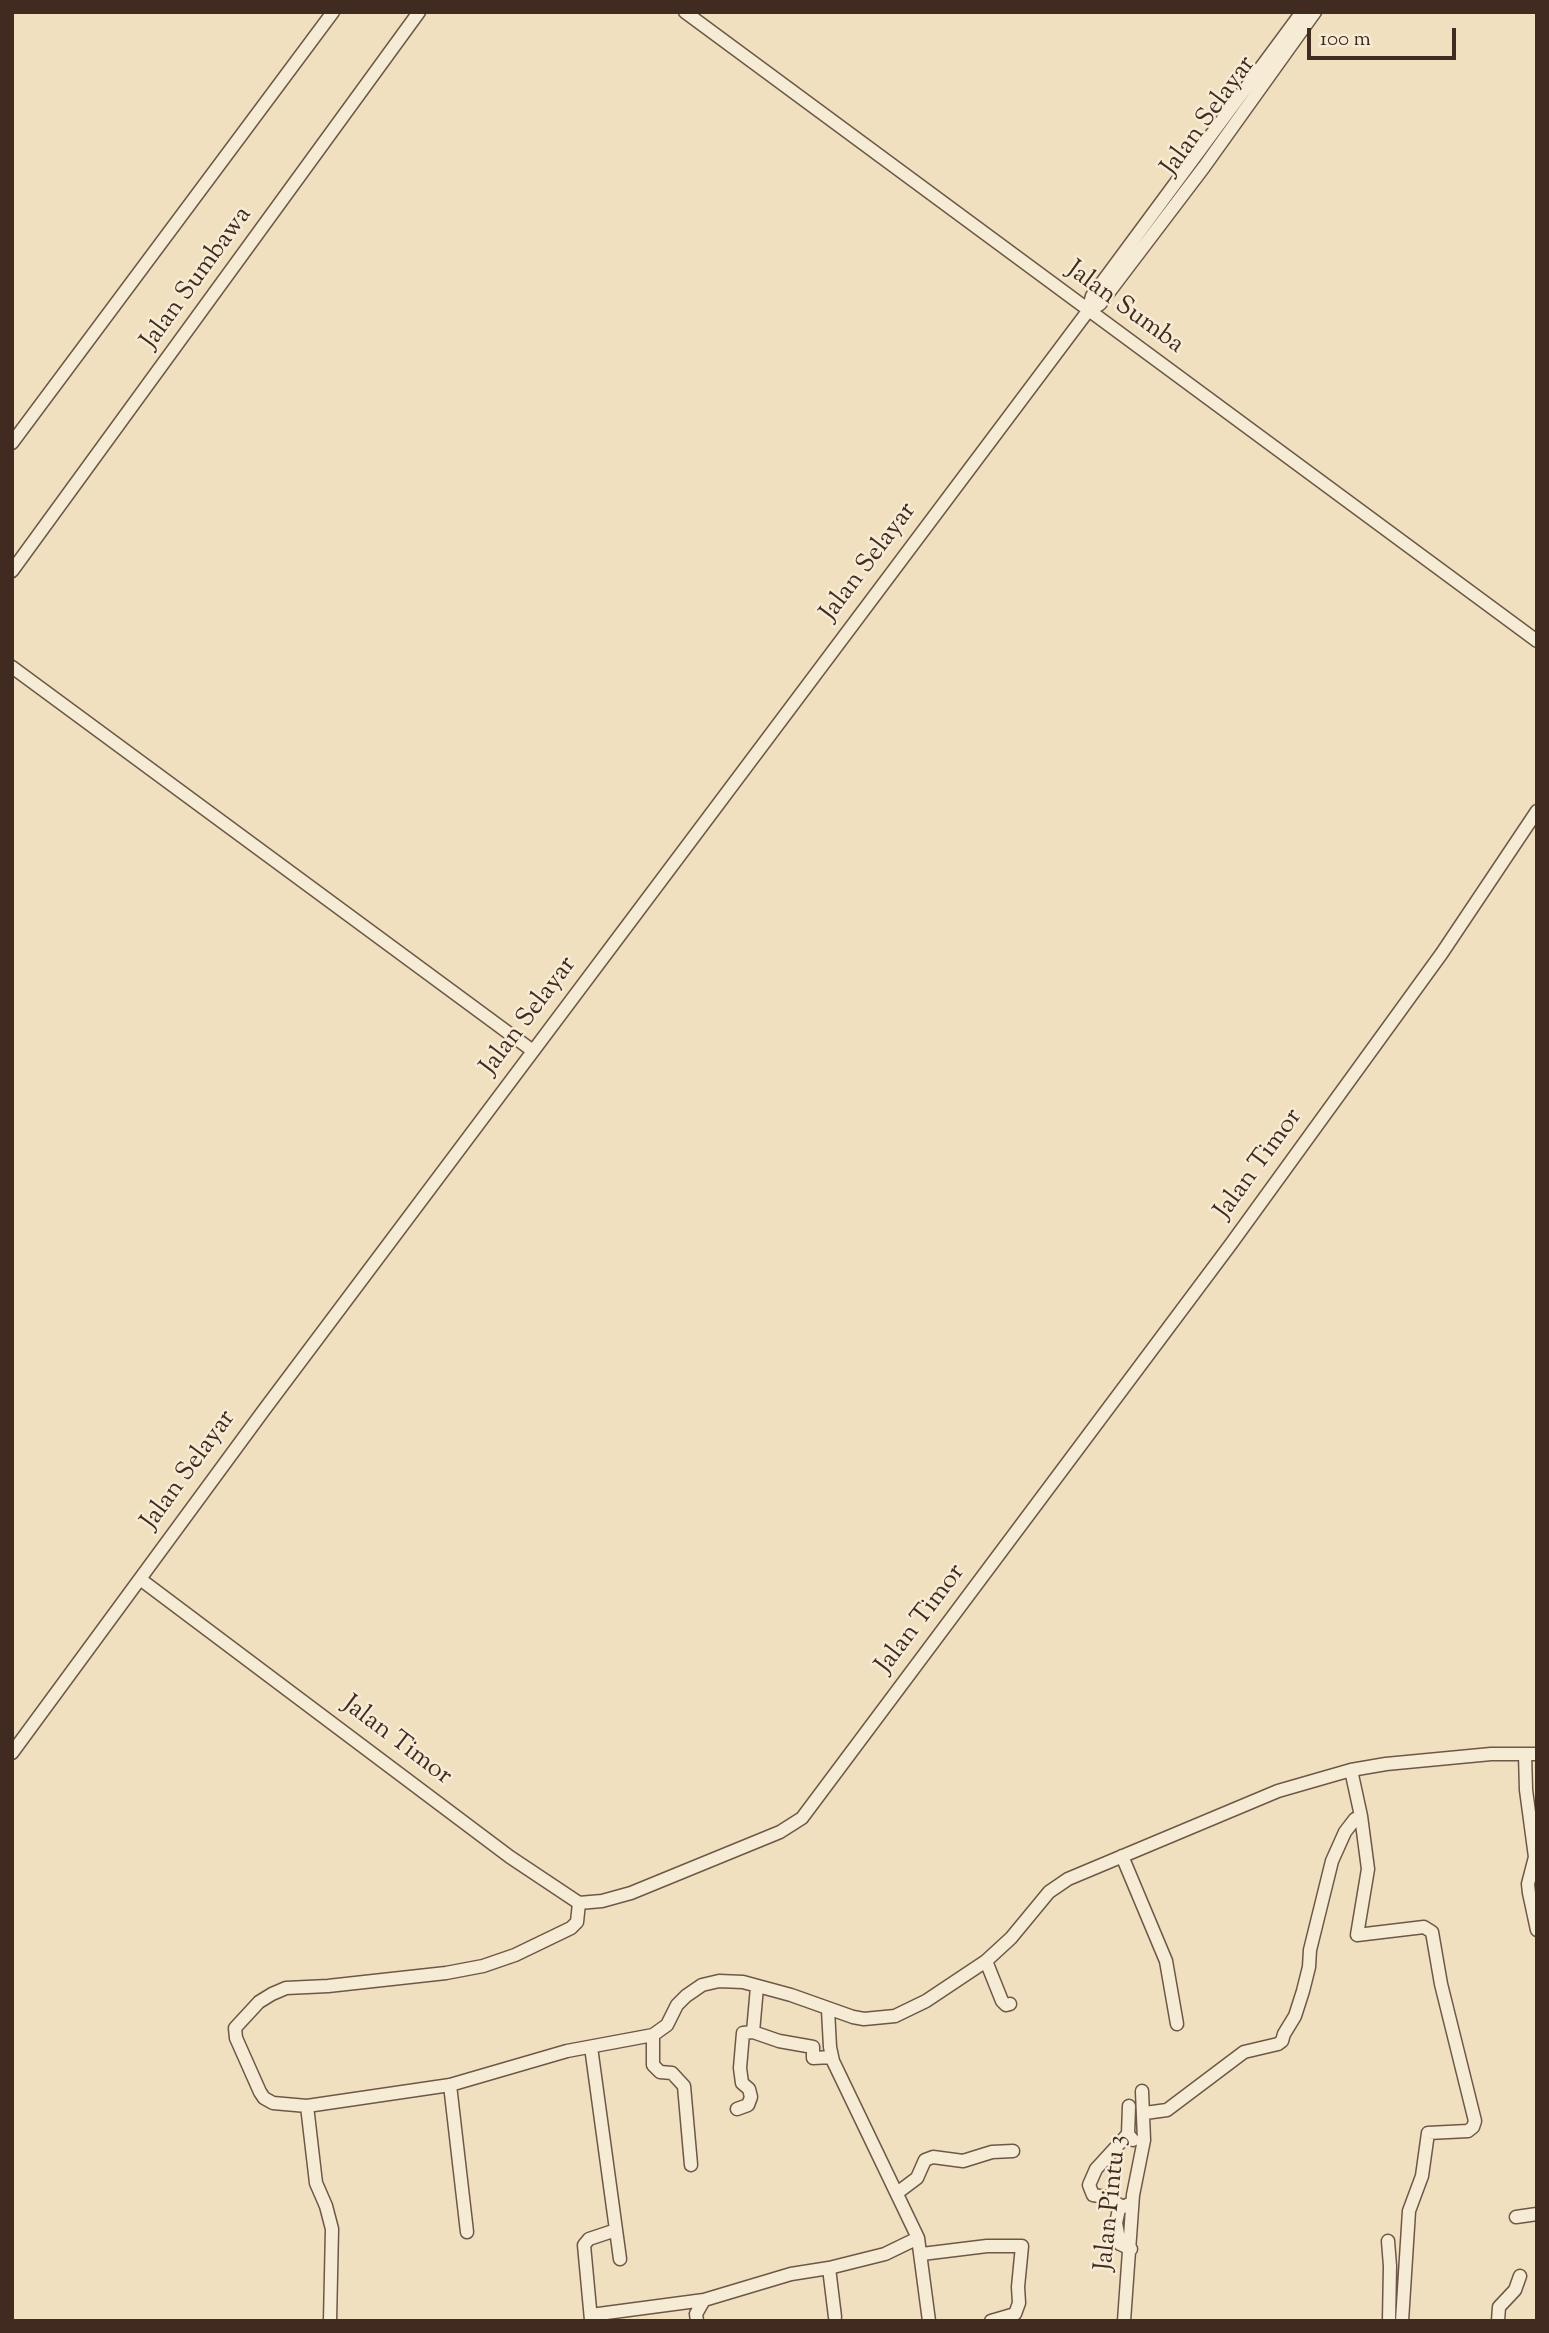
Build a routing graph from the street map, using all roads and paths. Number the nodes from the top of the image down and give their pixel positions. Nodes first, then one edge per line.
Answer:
1 (333, 12) edge
2 (419, 12) edge
3 (685, 12) edge
4 (1302, 12) edge
5 (1315, 12) edge
6 (1293, 33) junction
7 (1087, 311) junction
8 (12, 443) edge
9 (12, 571) edge
10 (1533, 636) edge
11 (12, 667) edge
12 (1537, 811) edge
13 (533, 1051) junction
14 (140, 1579) junction
15 (12, 1753) edge
16 (1531, 1754) edge
17 (1351, 1770) junction
18 (1361, 1816) junction
19 (1122, 1856) junction
20 (579, 1903) junction
21 (1537, 1930) edge
22 (986, 1961) junction
23 (757, 1987) junction
24 (1010, 2004) dead end
25 (828, 2010) junction
26 (1177, 2024) dead end
27 (753, 2032) junction
28 (653, 2035) junction
29 (591, 2047) junction
30 (832, 2057) junction
31 (450, 2085) junction
32 (1142, 2091) dead end
33 (307, 2106) junction
34 (1129, 2106) dead end
35 (737, 2109) dead end
36 (1145, 2113) junction
37 (1128, 2134) junction
38 (1144, 2140) junction
39 (1013, 2151) dead end
40 (691, 2165) dead end
41 (897, 2193) junction
42 (1126, 2205) junction
43 (1537, 2214) edge
44 (1516, 2217) dead end
45 (616, 2230) junction
46 (467, 2232) dead end
47 (918, 2238) junction
48 (1388, 2241) dead end
49 (922, 2254) junction
50 (620, 2259) dead end
51 (829, 2268) junction
52 (1520, 2276) dead end
53 (704, 2300) junction
54 (835, 2317) dead end
55 (591, 2318) edge
56 (330, 2321) edge
57 (697, 2321) edge
58 (929, 2321) edge
59 (991, 2321) edge
60 (1124, 2321) edge
61 (1389, 2321) edge
62 (1402, 2321) edge
63 (1498, 2321) edge

1 - 8 street
2 - 9 street, Jalan Sumbawa
3 - 7 street, Jalan Sumba
4 - 6 street, Jalan Selayar
5 - 6 street, Jalan Selayar
6 - 7 street, Jalan Selayar
7 - 10 street, Jalan Sumba
7 - 13 street, Jalan Selayar
11 - 13 street
12 - 20 street, Jalan Timor
13 - 14 street, Jalan Selayar
14 - 15 street, Jalan Selayar
14 - 20 street, Jalan Timor
16 - 17 street
16 - 21 street
17 - 18 street
17 - 19 street
18 - 36 street
18 - 62 street
19 - 22 street
19 - 26 street
20 - 33 street
22 - 24 street
22 - 25 street
23 - 25 street
23 - 27 street
23 - 28 street
25 - 30 street
27 - 30 street
27 - 35 street
28 - 29 street
28 - 40 street
29 - 31 street
29 - 45 street
30 - 41 street
31 - 33 street
31 - 46 street
32 - 36 street, Jalan Pintu 3
33 - 56 street
34 - 37 street
36 - 38 street, Jalan Pintu 3
37 - 38 street
37 - 42 street
38 - 42 street, Jalan Pintu 3
39 - 41 street
41 - 47 street
42 - 60 street, Jalan Pintu 3
43 - 44 street
45 - 50 street
45 - 55 street
47 - 49 street
47 - 51 street
48 - 61 street
49 - 58 street
49 - 59 street
51 - 53 street
51 - 54 street
52 - 63 street
53 - 55 street
53 - 57 street

